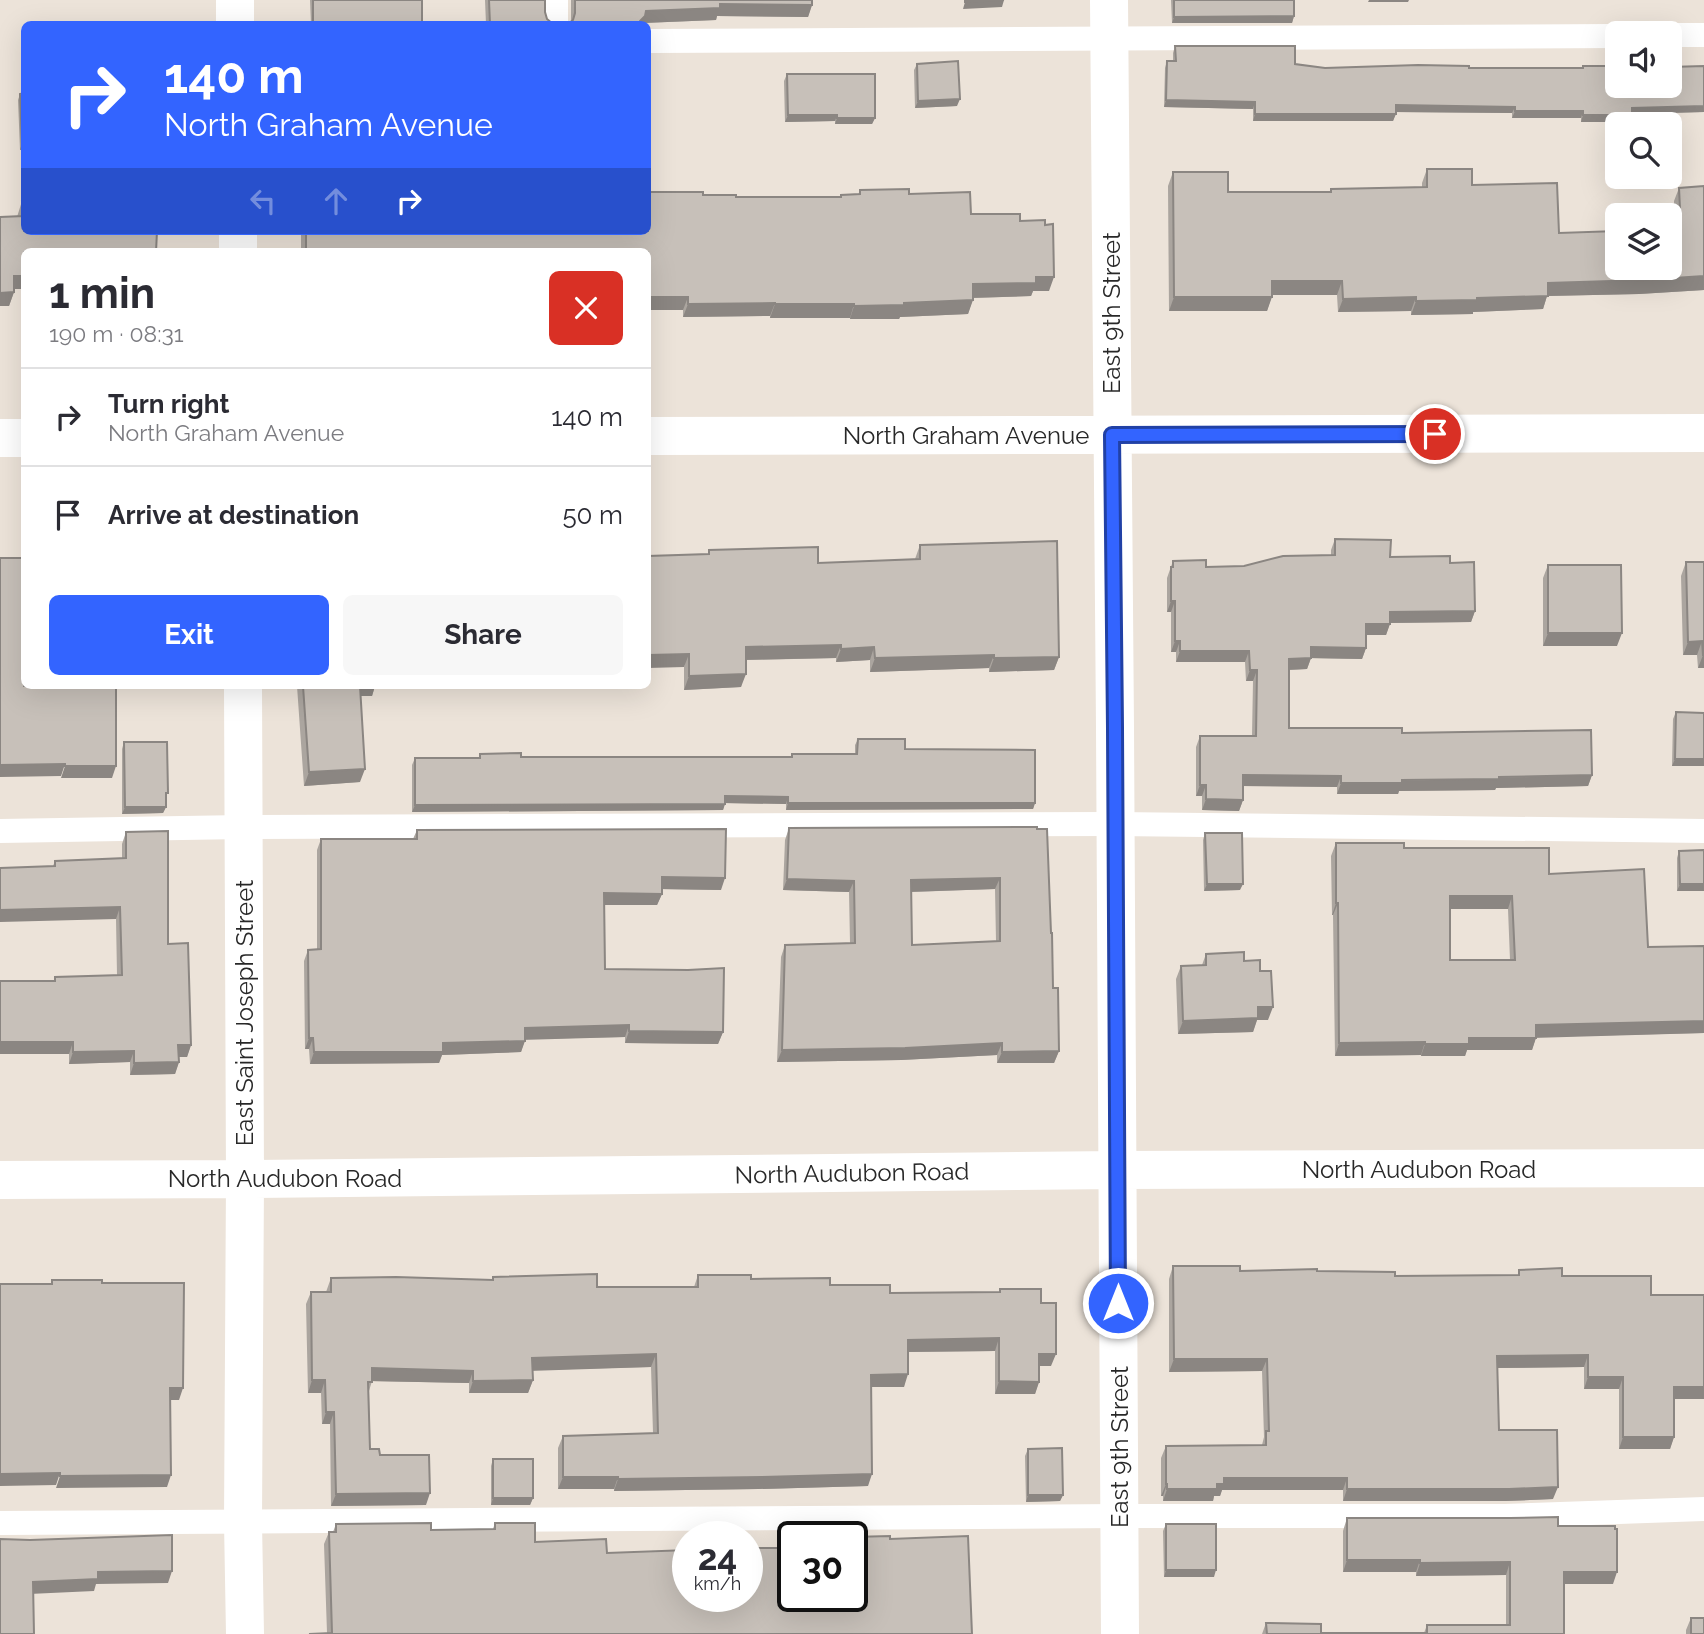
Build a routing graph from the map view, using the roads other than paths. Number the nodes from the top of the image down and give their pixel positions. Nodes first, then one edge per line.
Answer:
1 (235, 0) edge
2 (556, 0) edge
3 (1109, 0) edge
4 (235, 21) edge
5 (556, 21) edge
6 (1682, 35) edge
7 (1704, 35) edge
8 (1605, 36) edge
9 (1109, 38) junction
10 (651, 41) edge
11 (1704, 433) edge
12 (1112, 435) junction
13 (651, 436) edge
14 (0, 438) edge
15 (21, 438) edge
16 (243, 689) edge
17 (1115, 824) junction
18 (243, 827) junction
19 (0, 831) edge
20 (1704, 831) edge
21 (1704, 1168) edge
22 (1117, 1170) junction
23 (245, 1179) junction
24 (0, 1180) edge
25 (1704, 1509) edge
26 (1119, 1516) junction
27 (243, 1522) junction
28 (0, 1523) edge
29 (245, 1634) edge
30 (1120, 1634) edge

1 - 4 street
2 - 5 lane
3 - 9 street, East 9th Street
6 - 7 lane
8 - 9 lane
9 - 10 lane
9 - 12 street, East 9th Street
11 - 12 street, North Graham Avenue
12 - 13 street, North Graham Avenue
12 - 17 street, East 9th Street
14 - 15 street
16 - 18 street, East Saint Joseph Street
17 - 18 lane
17 - 20 lane
17 - 22 street, East 9th Street
18 - 19 lane
18 - 23 street, East Saint Joseph Street
21 - 22 street, North Audubon Road
22 - 23 street, North Audubon Road
22 - 26 street, East 9th Street
23 - 24 street, North Audubon Road
23 - 27 street, East Saint Joseph Street
25 - 26 lane
26 - 27 lane
26 - 30 street, East 9th Street
27 - 28 lane
27 - 29 street, East Saint Joseph Street

